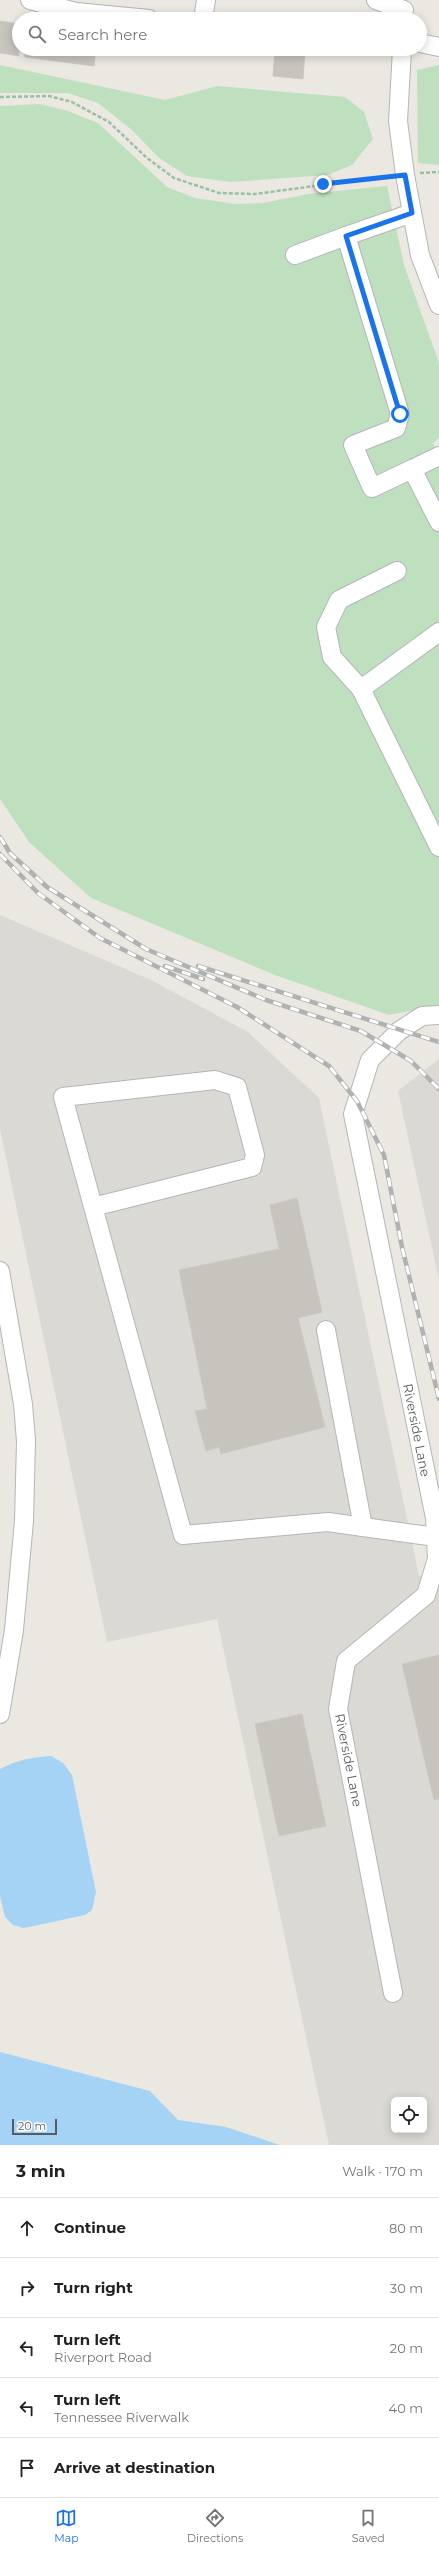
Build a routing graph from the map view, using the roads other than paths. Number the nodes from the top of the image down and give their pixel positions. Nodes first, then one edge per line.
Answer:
1 (30, 0) edge
2 (206, 0) edge
3 (376, 0) edge
4 (404, 10) edge
5 (76, 12) edge
6 (204, 12) edge
7 (427, 44) edge
8 (439, 47) edge
9 (402, 56) edge
10 (412, 213) junction
11 (346, 236) junction
12 (295, 255) dead end
13 (439, 305) edge
14 (439, 456) edge
15 (412, 469) junction
16 (439, 522) edge
17 (397, 571) dead end
18 (439, 632) edge
19 (361, 689) junction
20 (439, 847) edge
21 (439, 1015) edge
22 (93, 1207) junction
23 (0, 1271) edge
24 (326, 1330) dead end
25 (363, 1527) junction
26 (436, 1537) junction
27 (0, 1714) edge
28 (393, 1993) dead end

1 - 5 street
2 - 6 street
3 - 4 street
7 - 8 street
9 - 10 street
10 - 11 street
10 - 13 street
11 - 12 street
11 - 15 street
14 - 15 street
15 - 16 street
17 - 19 street
18 - 19 street
19 - 20 street
21 - 26 street, Riverside Lane
22 - 22 street
22 - 25 street
23 - 27 street
24 - 25 street
25 - 26 street
26 - 28 street, Riverside Lane

